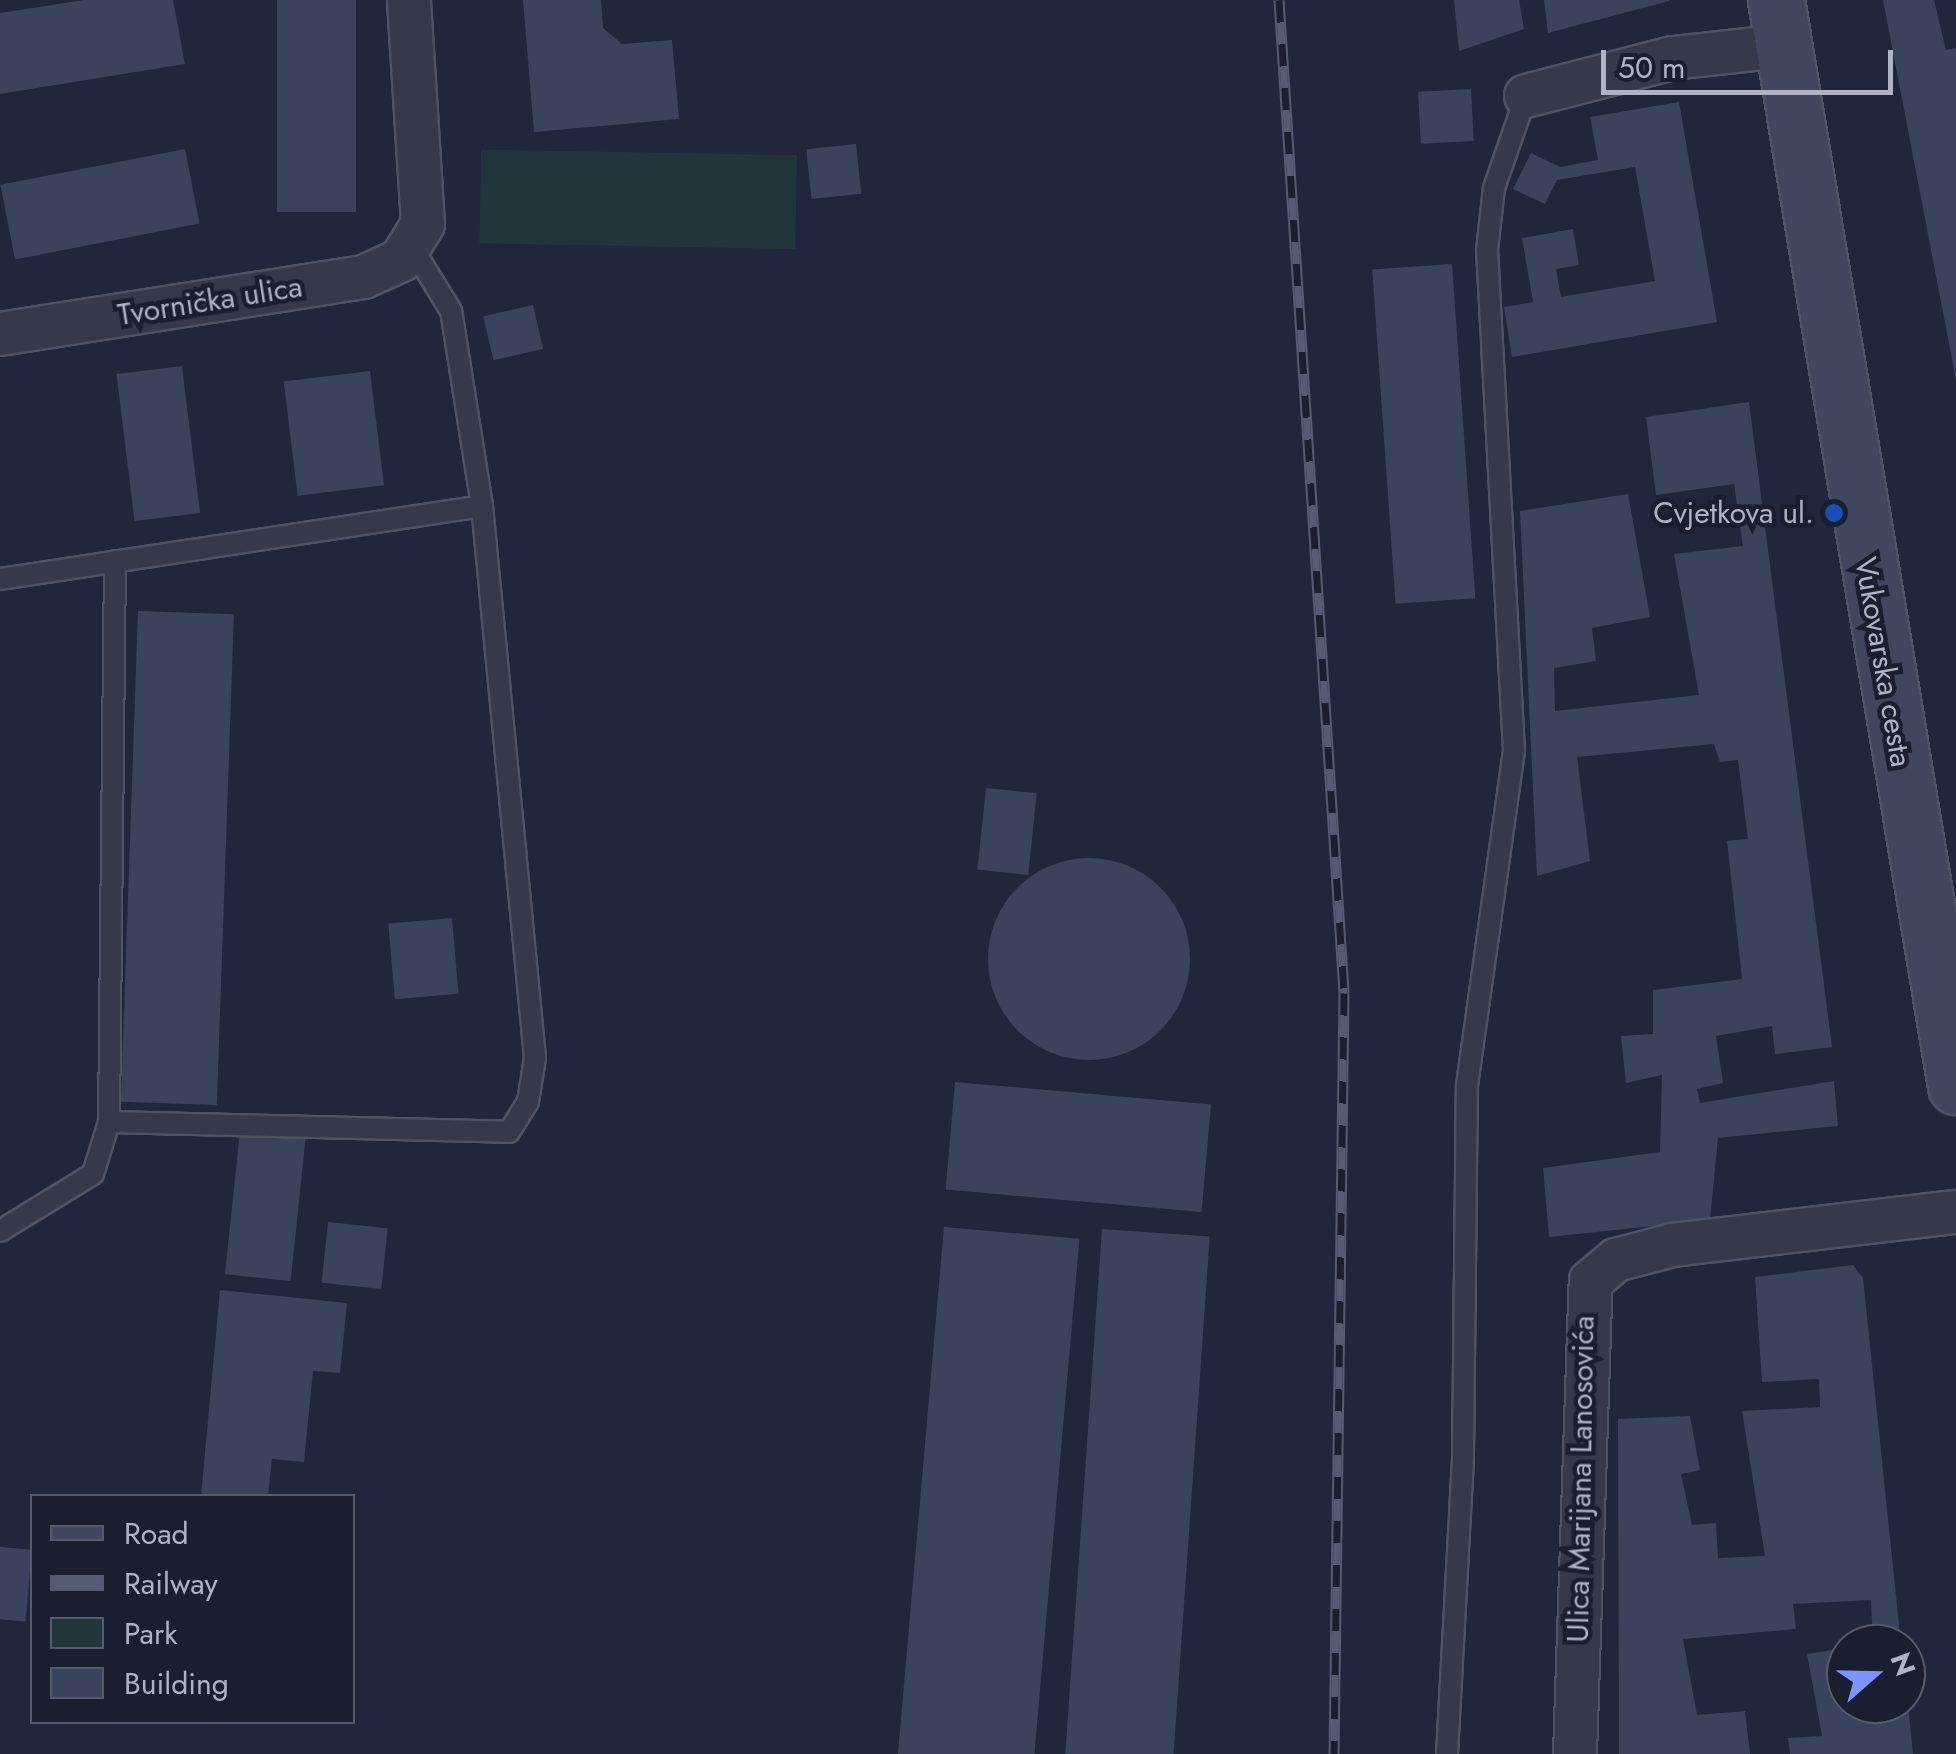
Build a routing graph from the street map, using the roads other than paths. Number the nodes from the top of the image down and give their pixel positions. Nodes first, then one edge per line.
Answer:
1 (409, 0) edge
2 (1778, 23) edge
3 (1526, 96) joint
4 (413, 249) junction
5 (0, 334) edge
6 (482, 506) junction
7 (115, 561) junction
8 (0, 579) edge
9 (1955, 1074) edge
10 (108, 1122) junction
11 (1956, 1212) edge
12 (0, 1231) edge
13 (1448, 1754) edge
14 (1574, 1754) edge

1 - 4 street
2 - 3 street
2 - 9 main road, Vukovarska cesta
3 - 13 lane
4 - 5 street, Tvornička ulica
4 - 6 lane
6 - 7 lane
6 - 10 lane
7 - 8 lane
7 - 10 lane
10 - 12 lane
11 - 14 street, Ulica Marijana Lanosovića

